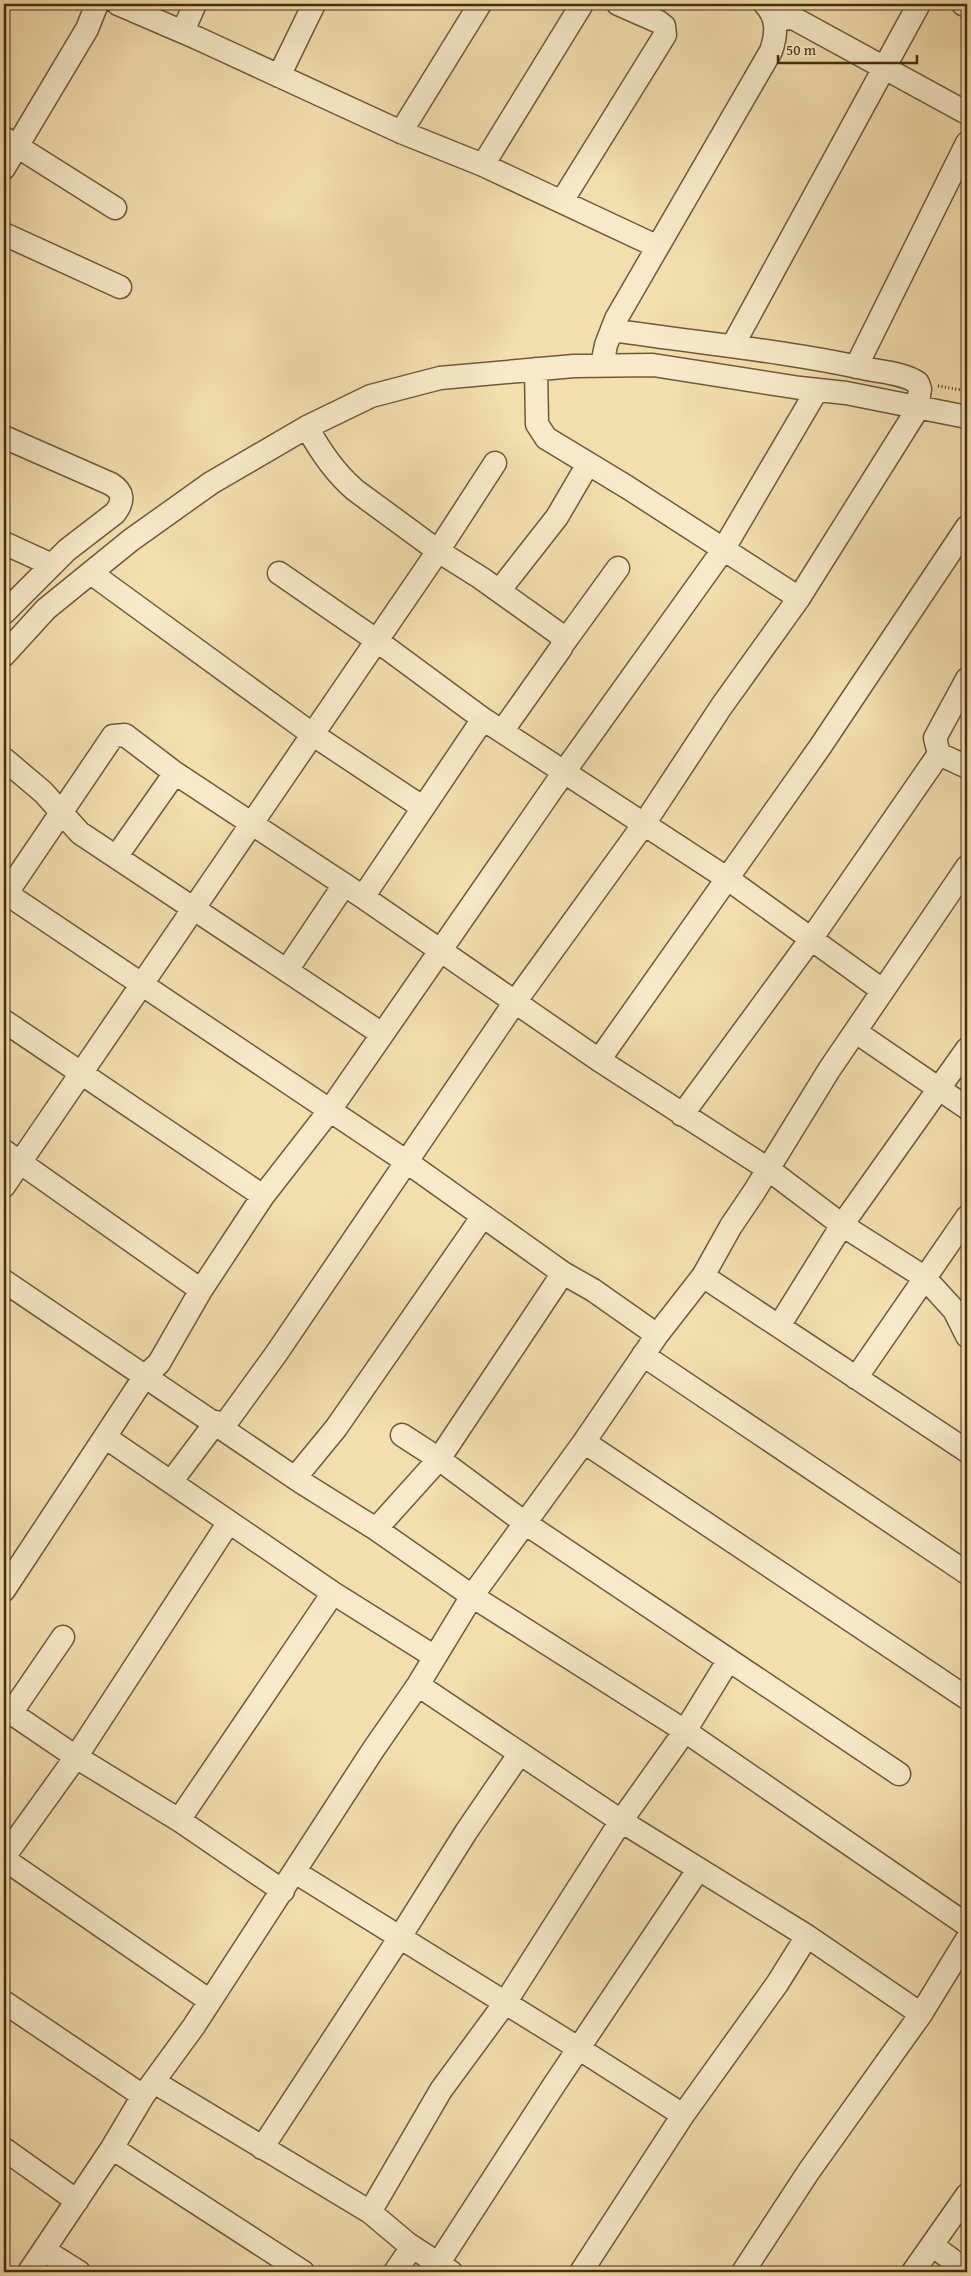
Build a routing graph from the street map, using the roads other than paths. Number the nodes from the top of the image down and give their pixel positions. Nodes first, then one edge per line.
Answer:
1 (97, 4) edge
2 (118, 4) edge
3 (195, 4) edge
4 (314, 4) edge
5 (480, 4) edge
6 (582, 4) edge
7 (618, 4) edge
8 (919, 4) edge
9 (963, 4) edge
10 (967, 6) edge
11 (641, 9) edge
12 (770, 12) edge
13 (183, 31) junction
14 (883, 68) junction
15 (279, 76) junction
16 (967, 113) edge
17 (401, 132) junction
18 (11, 142) edge
19 (967, 143) edge
20 (483, 165) junction
21 (4, 168) edge
22 (562, 201) junction
23 (115, 208) dead end
24 (4, 234) edge
25 (656, 246) junction
26 (120, 287) dead end
27 (732, 345) junction
28 (606, 349) junction
29 (856, 366) junction
30 (536, 369) junction
31 (817, 390) junction
32 (918, 395) junction
33 (967, 417) edge
34 (307, 427) junction
35 (4, 436) edge
36 (495, 463) dead end
37 (588, 464) junction
38 (967, 527) edge
39 (4, 543) edge
40 (723, 550) junction
41 (438, 551) junction
42 (52, 565) junction
43 (618, 568) dead end
44 (90, 573) junction
45 (279, 573) dead end
46 (499, 591) junction
47 (799, 598) junction
48 (4, 613) edge
49 (376, 640) junction
50 (563, 644) junction
51 (4, 655) edge
52 (967, 679) edge
53 (483, 719) junction
54 (503, 730) junction
55 (312, 734) junction
56 (939, 754) junction
57 (4, 759) edge
58 (967, 767) edge
59 (564, 772) junction
60 (175, 773) junction
61 (422, 808) junction
62 (60, 814) junction
63 (644, 824) junction
64 (252, 825) junction
65 (116, 857) junction
66 (967, 867) edge
67 (728, 879) junction
68 (344, 885) junction
69 (4, 894) edge
70 (363, 897) junction
71 (195, 908) junction
72 (811, 939) junction
73 (440, 952) junction
74 (287, 970) junction
75 (141, 984) junction
76 (882, 990) junction
77 (515, 1002) junction
78 (4, 1021) edge
79 (856, 1032) junction
80 (382, 1034) junction
81 (967, 1049) edge
82 (599, 1060) junction
83 (82, 1073) junction
84 (938, 1090) junction
85 (967, 1108) edge
86 (330, 1110) junction
87 (682, 1115) junction
88 (12, 1156) edge
89 (407, 1162) junction
90 (768, 1169) junction
91 (4, 1186) edge
92 (263, 1196) junction
93 (483, 1216) junction
94 (967, 1217) edge
95 (842, 1225) junction
96 (563, 1273) junction
97 (703, 1276) junction
98 (924, 1277) junction
99 (4, 1282) edge
100 (201, 1290) junction
101 (779, 1326) junction
102 (657, 1335) junction
103 (967, 1336) edge
104 (644, 1354) junction
105 (145, 1376) junction
106 (856, 1378) junction
107 (219, 1425) junction
108 (402, 1435) dead end
109 (104, 1437) junction
110 (584, 1442) junction
111 (967, 1451) edge
112 (438, 1459) junction
113 (295, 1478) junction
114 (171, 1482) junction
115 (229, 1522) junction
116 (525, 1523) junction
117 (376, 1529) junction
118 (967, 1572) edge
119 (4, 1590) edge
120 (333, 1593) junction
121 (472, 1596) junction
122 (63, 1637) dead end
123 (435, 1657) junction
124 (728, 1661) junction
125 (418, 1685) junction
126 (967, 1698) edge
127 (7, 1711) edge
128 (685, 1731) junction
129 (520, 1753) junction
130 (76, 1757) junction
131 (899, 1774) dead end
132 (178, 1820) junction
133 (621, 1821) junction
134 (4, 1858) edge
135 (698, 1870) junction
136 (295, 1872) junction
137 (283, 1891) junction
138 (967, 1925) edge
139 (807, 1936) junction
140 (400, 1937) junction
141 (967, 1939) edge
142 (210, 2001) junction
143 (4, 2002) edge
144 (505, 2003) junction
145 (921, 2014) junction
146 (578, 2048) junction
147 (148, 2089) junction
148 (683, 2115) junction
149 (112, 2148) junction
150 (262, 2148) junction
151 (4, 2149) edge
152 (967, 2195) edge
153 (77, 2201) junction
154 (370, 2212) junction
155 (932, 2245) junction
156 (412, 2247) junction
157 (44, 2250) junction
158 (445, 2268) edge
159 (967, 2271) edge
160 (30, 2272) edge
161 (79, 2272) edge
162 (304, 2272) edge
163 (394, 2272) edge
164 (581, 2272) edge
165 (743, 2272) edge
166 (913, 2272) edge

1 - 18 street
2 - 13 street
3 - 13 street
4 - 15 street
5 - 17 street
6 - 20 street
7 - 11 street
8 - 14 street
9 - 10 street
11 - 22 street
12 - 14 street
12 - 25 street
13 - 15 street
14 - 16 street
14 - 27 street
15 - 17 street
17 - 20 street
18 - 21 street
18 - 23 street
19 - 29 street
20 - 22 street
22 - 25 street
24 - 26 street
25 - 28 street
27 - 28 street
27 - 29 street
28 - 30 street
28 - 31 street
29 - 32 street
30 - 34 street
30 - 37 street
31 - 32 street
31 - 40 street
32 - 33 street
32 - 47 street
34 - 41 street
34 - 44 street
35 - 42 street
36 - 41 street
37 - 40 street
37 - 46 street
38 - 67 street
39 - 42 street
40 - 47 street
40 - 59 street
41 - 46 street
41 - 49 street
42 - 48 street
43 - 50 street
44 - 51 street
44 - 55 street
45 - 49 street
46 - 50 street
47 - 63 street
49 - 53 street
49 - 55 street
50 - 54 street
52 - 56 street
53 - 54 street
53 - 61 street
54 - 59 street
55 - 61 street
55 - 64 street
56 - 58 street
56 - 72 street
57 - 62 street
59 - 63 street
59 - 73 street
60 - 62 street
60 - 64 street
60 - 65 street
61 - 70 street
62 - 65 street
62 - 69 street
63 - 67 street
63 - 77 street
64 - 68 street
64 - 71 street
65 - 71 street
66 - 76 street
67 - 72 street
67 - 82 street
68 - 70 street
68 - 74 street
69 - 75 street
70 - 73 street
71 - 74 street
71 - 75 street
72 - 76 street
72 - 87 street
73 - 77 street
73 - 80 street
74 - 80 street
75 - 83 street
75 - 86 street
76 - 79 street
77 - 82 street
77 - 89 street
78 - 83 street
79 - 84 street
79 - 90 street
80 - 86 street
81 - 84 street
82 - 87 street
83 - 88 street
83 - 92 street
84 - 85 street
84 - 95 street
86 - 89 street
86 - 92 street
87 - 90 street
88 - 91 street
88 - 100 street
89 - 93 street
89 - 107 street
90 - 95 street
90 - 97 street
92 - 100 street
93 - 96 street
93 - 113 street
94 - 98 street
95 - 98 street
95 - 101 street
96 - 102 street
96 - 112 street
97 - 101 street
97 - 102 street
98 - 103 street
98 - 106 street
99 - 105 street
100 - 105 street
101 - 106 street
102 - 104 street
104 - 110 street
104 - 118 street
105 - 107 street
105 - 109 street
106 - 111 street
107 - 113 street
107 - 114 street
108 - 112 street
109 - 114 street
109 - 119 street
110 - 116 street
110 - 126 street
112 - 116 street
112 - 117 street
113 - 117 street
114 - 115 street
115 - 120 street
115 - 130 street
116 - 121 street
116 - 124 street
117 - 121 street
120 - 123 street
120 - 132 street
121 - 123 street
121 - 128 street
122 - 127 street
123 - 125 street
124 - 128 street
124 - 131 street
125 - 129 street
125 - 136 street
127 - 130 street
128 - 133 street
128 - 138 street
129 - 133 street
129 - 140 street
130 - 132 street
130 - 134 street
132 - 137 street
133 - 135 street
133 - 144 street
134 - 142 street
135 - 139 street
135 - 146 street
136 - 137 street
136 - 140 street
137 - 142 street
139 - 145 street
139 - 148 street
140 - 144 street
140 - 150 street
141 - 145 street
142 - 147 street
143 - 147 street
144 - 146 street
144 - 154 street
145 - 165 street
146 - 148 street
146 - 158 street
147 - 149 street
147 - 150 street
148 - 164 street
149 - 153 street
149 - 162 street
150 - 154 street
151 - 153 street
152 - 155 street
153 - 157 street
154 - 156 street
155 - 159 street
155 - 166 street
156 - 158 street
156 - 163 street
157 - 160 street
157 - 161 street

